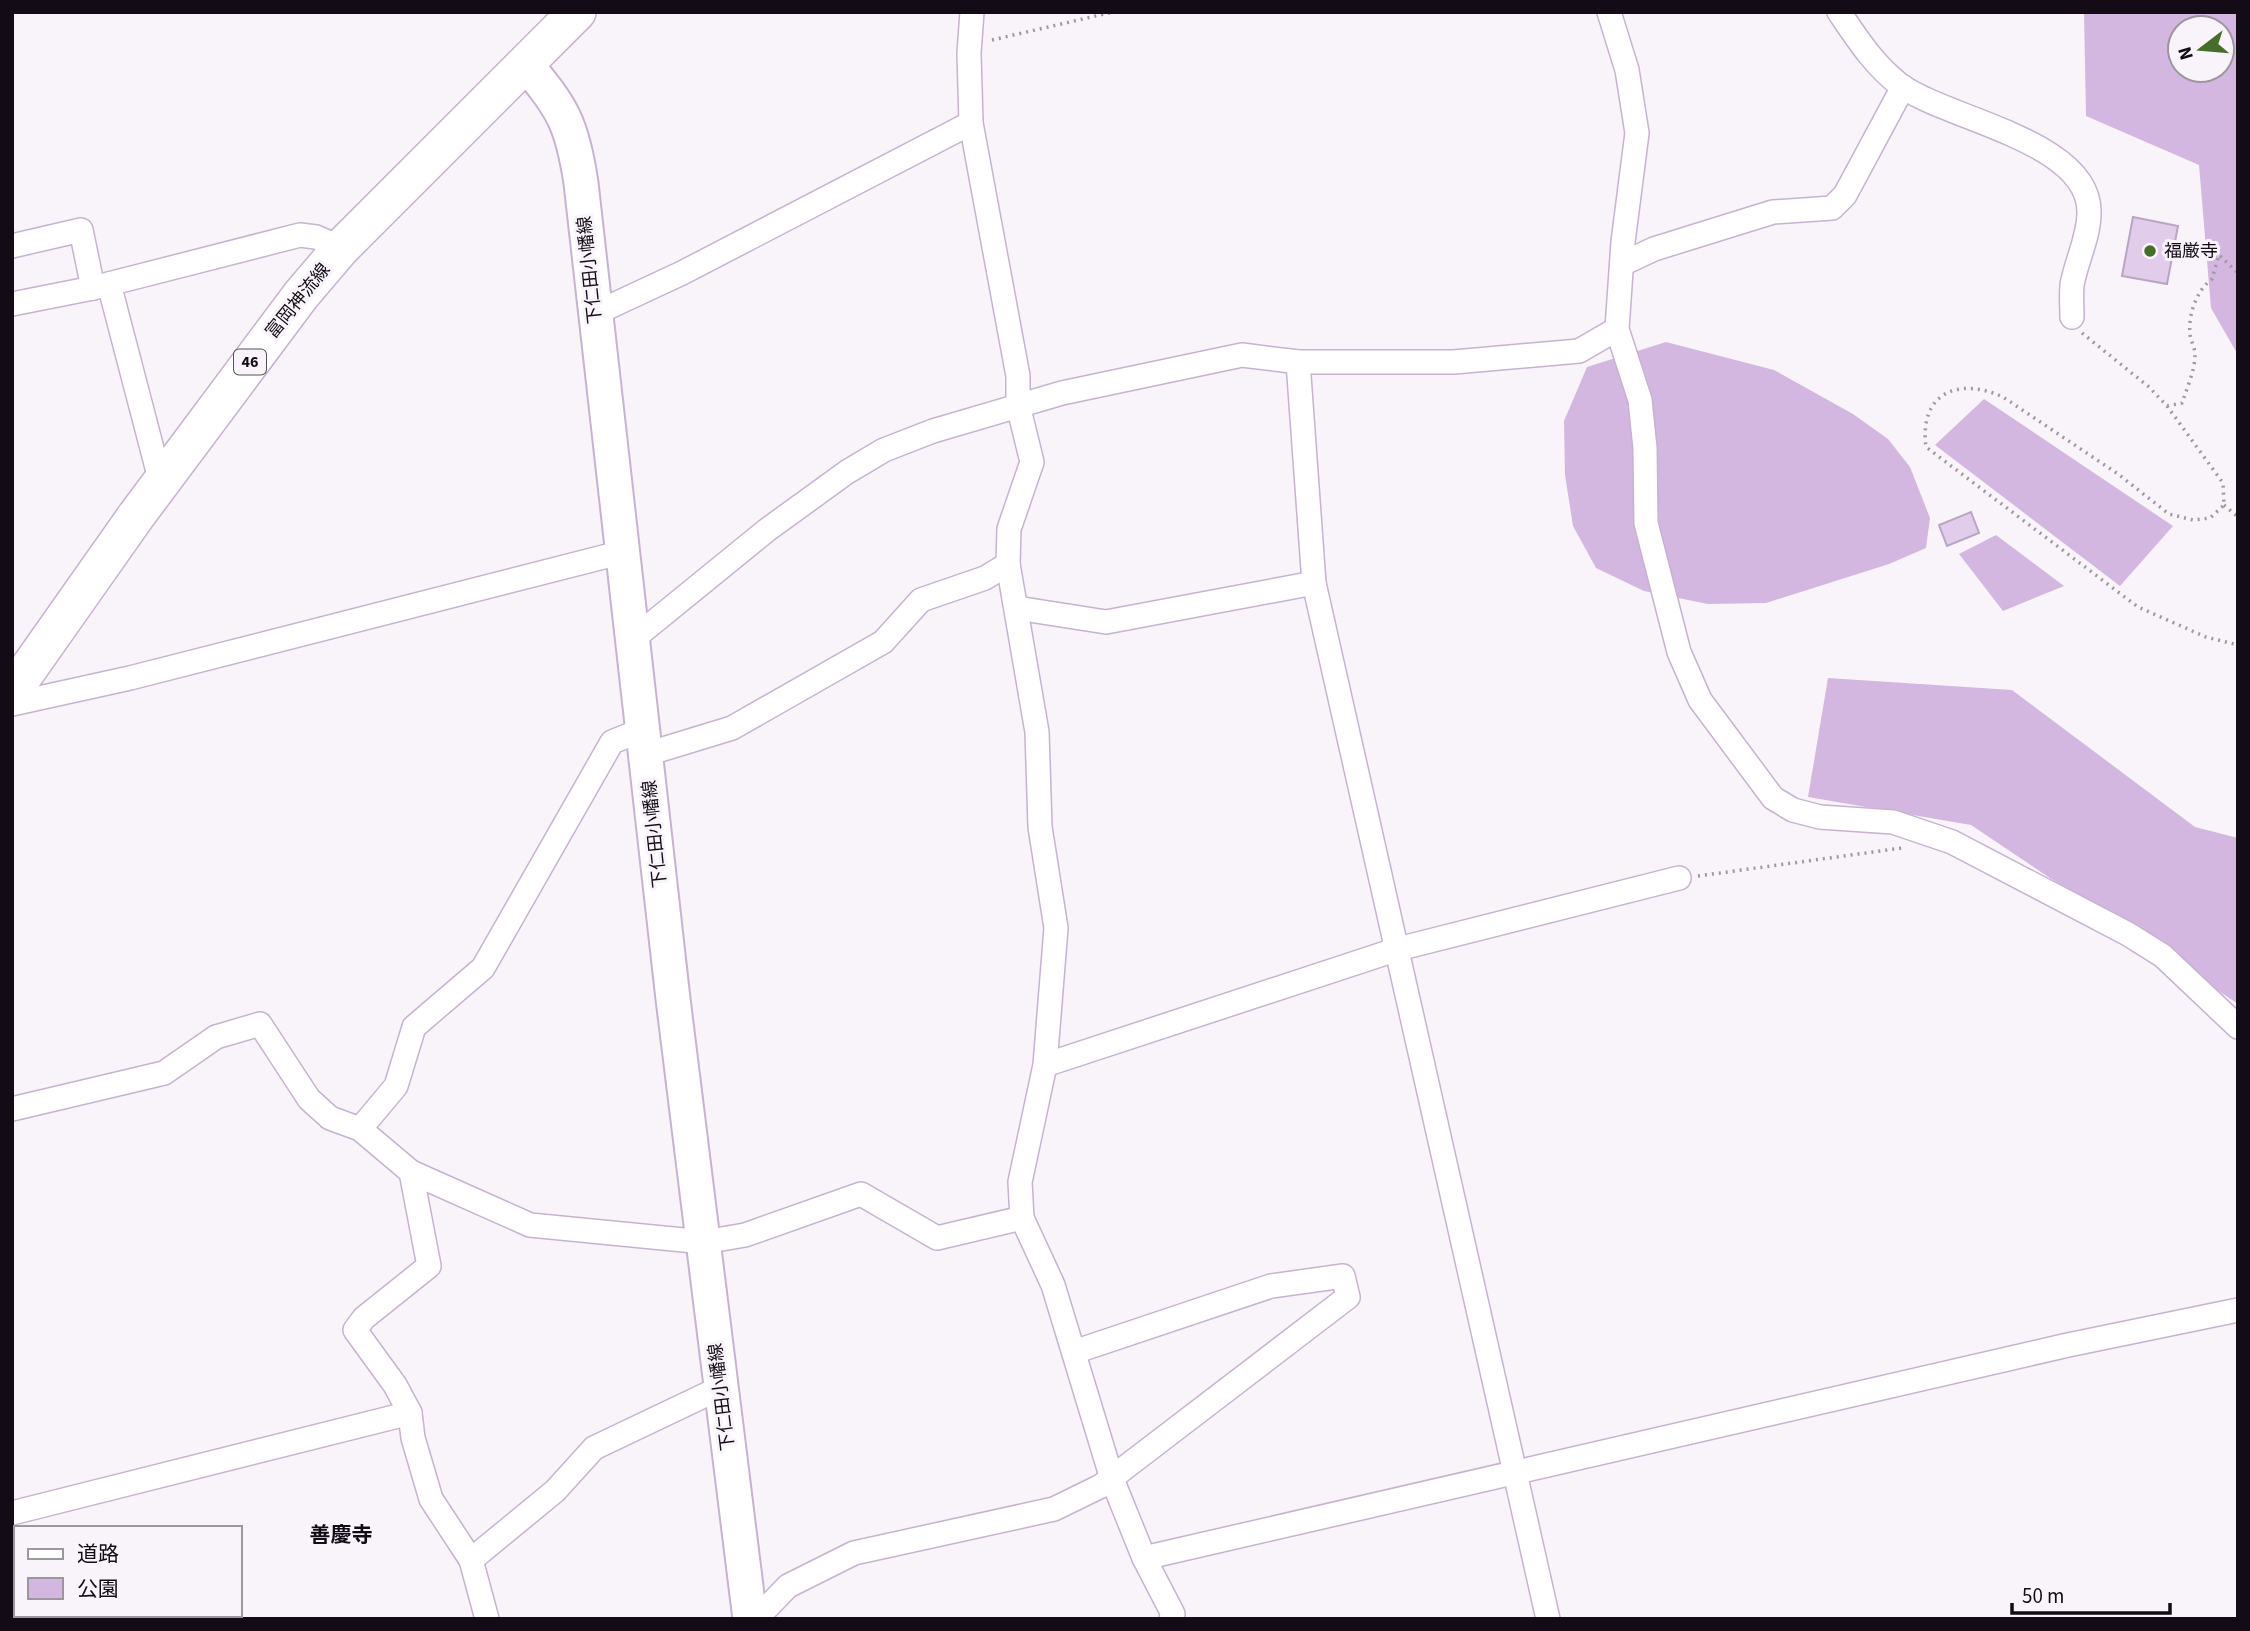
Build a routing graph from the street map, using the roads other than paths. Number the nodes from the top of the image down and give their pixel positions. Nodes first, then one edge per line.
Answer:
1 (577, 12) edge
2 (972, 12) edge
3 (1609, 12) edge
4 (1839, 12) edge
5 (525, 63) junction
6 (1903, 86) junction
7 (971, 124) junction
8 (12, 246) edge
9 (341, 248) junction
10 (1622, 264) junction
11 (101, 286) junction
12 (12, 304) edge
13 (594, 314) junction
14 (2072, 317) road end
15 (1617, 329) junction
16 (1298, 362) junction
17 (1018, 405) junction
18 (161, 483) junction
19 (623, 552) junction
20 (1008, 564) junction
21 (1314, 583) junction
22 (1017, 608) junction
23 (633, 639) junction
24 (12, 692) edge
25 (12, 704) edge
26 (645, 741) junction
27 (1679, 878) road end
28 (1398, 949) junction
29 (2238, 1027) edge
30 (1045, 1065) junction
31 (12, 1108) edge
32 (360, 1129) junction
33 (411, 1172) junction
34 (1022, 1218) junction
35 (704, 1242) junction
36 (2238, 1310) edge
37 (1074, 1352) junction
38 (720, 1388) junction
39 (410, 1413) junction
40 (1515, 1474) junction
41 (1112, 1479) junction
42 (12, 1514) edge
43 (1144, 1559) junction
44 (471, 1560) junction
45 (486, 1619) edge
46 (750, 1619) edge
47 (755, 1619) edge
48 (1171, 1619) edge
49 (1548, 1619) edge

1 - 5 main road, 富岡神流線 / 46
2 - 7 street
3 - 10 street
4 - 6 street
5 - 9 main road, 富岡神流線 / 46
5 - 13 main road, 下仁田小幡線
6 - 10 street
6 - 14 street
7 - 13 street
7 - 17 street
8 - 11 street
9 - 11 street
9 - 18 main road, 富岡神流線 / 46
10 - 15 street
11 - 12 street
11 - 18 street
13 - 19 main road, 下仁田小幡線
15 - 16 street
15 - 29 street
16 - 17 street
16 - 21 street
17 - 20 street
17 - 23 street
18 - 24 main road, 富岡神流線 / 46
19 - 23 main road, 下仁田小幡線
19 - 25 street
20 - 22 street
20 - 26 street
21 - 22 street
21 - 28 street
22 - 30 street
23 - 26 main road, 下仁田小幡線
26 - 32 street
26 - 35 main road, 下仁田小幡線
27 - 28 street
28 - 30 street
28 - 40 street
30 - 34 street
31 - 32 street
32 - 33 street
33 - 35 street
33 - 39 street
34 - 35 street
34 - 37 street
35 - 38 main road, 下仁田小幡線
36 - 40 street
37 - 41 street
37 - 41 street
38 - 44 street
38 - 46 main road, 下仁田小幡線
39 - 42 street
39 - 44 street
40 - 43 street
40 - 49 street
41 - 43 street
41 - 47 street
43 - 48 street
44 - 45 street

